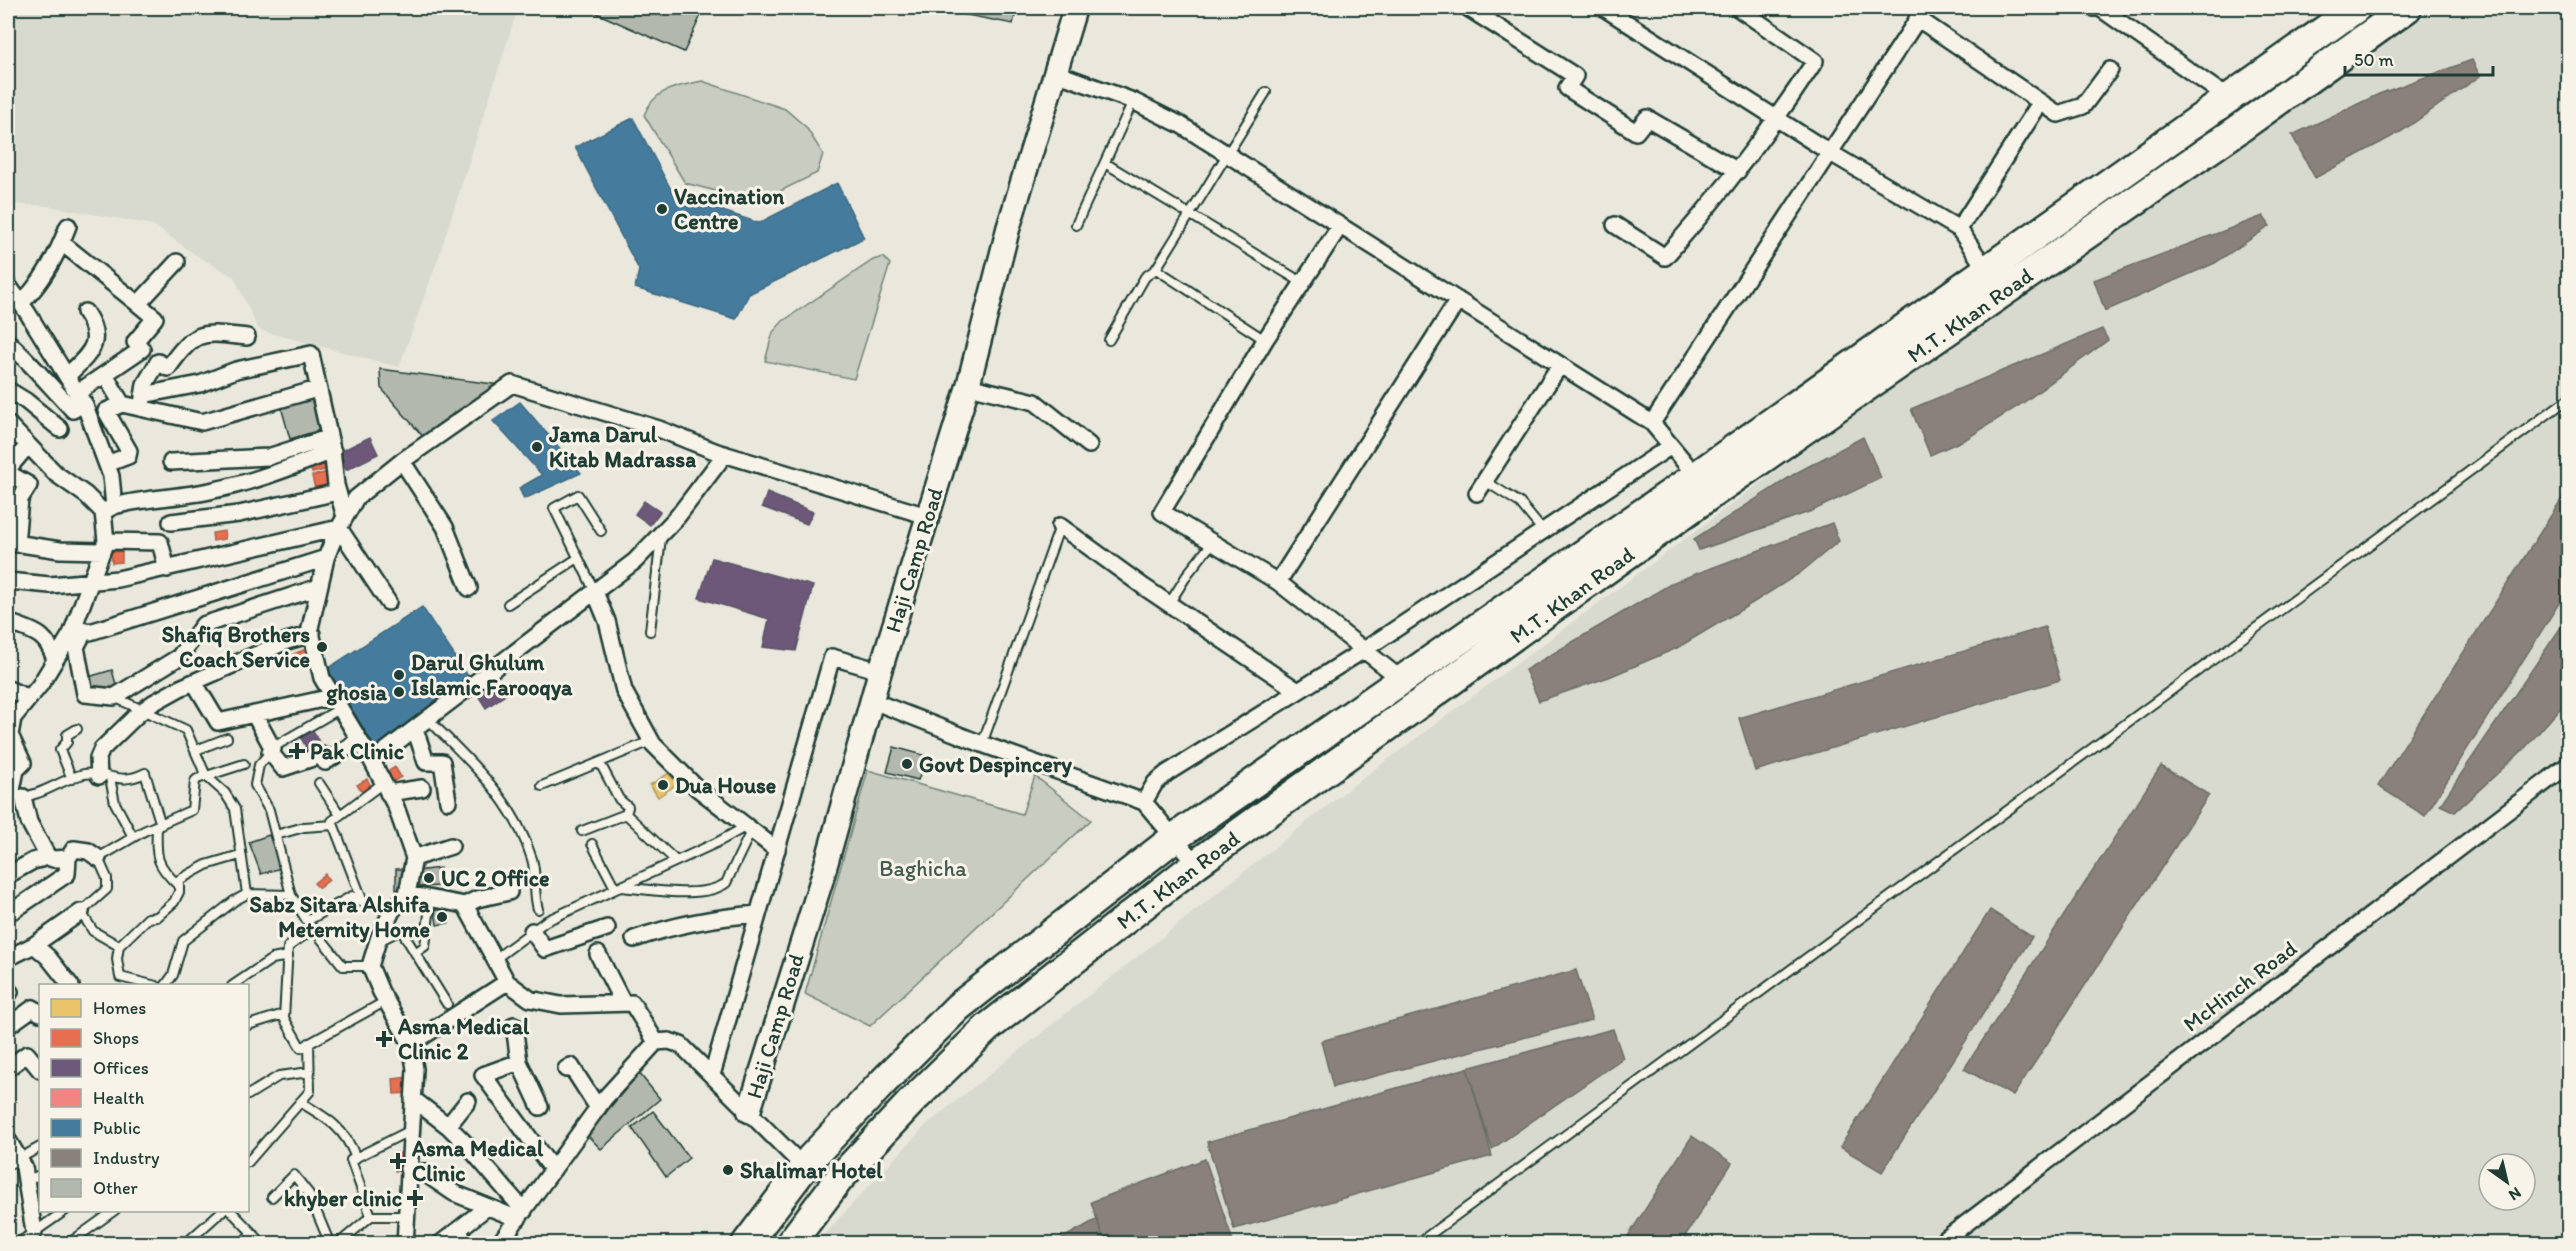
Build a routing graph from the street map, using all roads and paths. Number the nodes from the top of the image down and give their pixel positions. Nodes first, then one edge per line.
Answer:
1 (1075, 8) edge
2 (1468, 8) edge
3 (1604, 8) edge
4 (1738, 8) edge
5 (2356, 8) edge
6 (2407, 8) edge
7 (2567, 8) edge
8 (2103, 9) edge
9 (1921, 13) edge
10 (2568, 13) edge
11 (2110, 70) dead end
12 (1056, 73) junction
13 (1266, 92) dead end
14 (2228, 98) junction
15 (1133, 101) junction
16 (2040, 103) junction
17 (1778, 119) junction
18 (1829, 152) junction
19 (1228, 155) junction
20 (1105, 163) junction
21 (1738, 171) junction
22 (1191, 215) junction
23 (1076, 225) dead end
24 (1615, 225) dead end
25 (68, 226) dead end
26 (1340, 226) junction
27 (1959, 229) junction
28 (62, 243) junction
29 (177, 262) dead end
30 (1156, 269) junction
31 (1987, 271) junction
32 (1303, 283) junction
33 (8, 285) edge
34 (1458, 300) junction
35 (21, 303) junction
36 (138, 304) junction
37 (85, 312) dead end
38 (247, 337) dead end
39 (1109, 340) dead end
40 (1265, 340) junction
41 (8, 342) edge
42 (1560, 365) junction
43 (105, 375) junction
44 (67, 376) junction
45 (968, 386) junction
46 (317, 389) junction
47 (8, 390) edge
48 (80, 398) junction
49 (2568, 399) edge
50 (142, 402) junction
51 (123, 404) junction
52 (1652, 423) junction
53 (8, 424) edge
54 (60, 429) dead end
55 (28, 445) junction
56 (330, 445) junction
57 (1089, 445) dead end
58 (1671, 446) junction
59 (725, 454) junction
60 (402, 461) junction
61 (171, 462) dead end
62 (107, 464) junction
63 (8, 471) edge
64 (1696, 476) junction
65 (1481, 487) joint
66 (338, 492) junction
67 (14, 502) edge
68 (109, 509) junction
69 (927, 516) junction
70 (171, 522) dead end
71 (342, 523) junction
72 (1060, 526) joint
73 (601, 531) dead end
74 (1543, 531) junction
75 (661, 533) junction
76 (1213, 542) junction
77 (12, 543) edge
78 (104, 546) junction
79 (326, 558) junction
80 (578, 558) junction
81 (167, 569) junction
82 (8, 581) edge
83 (90, 581) junction
84 (1278, 582) junction
85 (320, 587) junction
86 (469, 588) dead end
87 (595, 592) junction
88 (388, 602) dead end
89 (508, 604) dead end
90 (1169, 604) junction
91 (8, 622) edge
92 (79, 630) junction
93 (650, 631) dead end
94 (312, 634) junction
95 (1364, 650) junction
96 (55, 660) junction
97 (880, 671) junction
98 (1402, 680) junction
99 (195, 682) junction
100 (8, 689) edge
101 (1298, 691) junction
102 (114, 697) junction
103 (332, 697) junction
104 (29, 698) junction
105 (873, 701) junction
106 (143, 710) junction
107 (341, 711) junction
108 (254, 714) junction
109 (428, 719) junction
110 (77, 729) dead end
111 (415, 729) junction
112 (227, 738) dead end
113 (359, 740) junction
114 (651, 741) junction
115 (982, 744) junction
116 (196, 750) junction
117 (271, 751) junction
118 (372, 761) junction
119 (600, 763) junction
120 (244, 764) dead end
121 (2568, 765) edge
122 (206, 776) junction
123 (104, 777) junction
124 (72, 779) junction
125 (319, 783) dead end
126 (542, 786) dead end
127 (385, 788) junction
128 (422, 788) dead end
129 (14, 796) edge
130 (448, 801) dead end
131 (1144, 802) junction
132 (626, 814) junction
133 (340, 815) junction
134 (333, 825) junction
135 (159, 826) junction
136 (748, 829) junction
137 (582, 831) dead end
138 (276, 835) junction
139 (133, 837) junction
140 (1174, 838) junction
141 (592, 844) dead end
142 (451, 846) dead end
143 (777, 850) junction
144 (240, 855) junction
145 (48, 856) junction
146 (68, 858) junction
147 (98, 858) junction
148 (414, 858) junction
149 (676, 861) junction
150 (1196, 864) junction
151 (8, 876) edge
152 (179, 886) junction
153 (617, 887) junction
154 (509, 892) dead end
155 (247, 894) junction
156 (406, 894) junction
157 (291, 895) junction
158 (431, 898) junction
159 (363, 902) junction
160 (465, 905) junction
161 (538, 909) dead end
162 (14, 910) dead end
163 (392, 911) junction
164 (81, 912) junction
165 (758, 914) junction
166 (307, 921) junction
167 (607, 928) dead end
168 (313, 929) junction
169 (532, 931) junction
170 (634, 939) dead end
171 (378, 942) junction
172 (34, 945) junction
173 (119, 946) junction
174 (415, 952) junction
175 (598, 954) dead end
176 (288, 956) junction
177 (8, 958) edge
178 (495, 959) junction
179 (370, 966) junction
180 (128, 982) edge
181 (507, 982) junction
182 (69, 984) edge
183 (166, 984) edge
184 (235, 984) edge
185 (386, 1001) junction
186 (623, 1003) junction
187 (447, 1004) dead end
188 (39, 1012) edge
189 (284, 1014) junction
190 (514, 1024) dead end
191 (249, 1025) edge
192 (8, 1026) edge
193 (656, 1042) junction
194 (309, 1044) junction
195 (411, 1044) junction
196 (519, 1062) junction
197 (39, 1065) edge
198 (8, 1068) edge
199 (566, 1069) dead end
200 (310, 1072) junction
201 (712, 1075) junction
202 (249, 1094) edge
203 (413, 1099) junction
204 (468, 1101) dead end
205 (300, 1102) junction
206 (540, 1107) dead end
207 (598, 1108) junction
208 (749, 1111) junction
209 (448, 1126) junction
210 (411, 1130) junction
211 (8, 1140) edge
212 (39, 1148) edge
213 (356, 1158) junction
214 (249, 1161) edge
215 (13, 1162) edge
216 (804, 1167) junction
217 (408, 1169) junction
218 (553, 1170) junction
219 (39, 1175) edge
220 (26, 1181) junction
221 (272, 1197) dead end
222 (487, 1207) junction
223 (63, 1212) edge
224 (112, 1212) edge
225 (221, 1212) edge
226 (232, 1212) edge
227 (521, 1215) junction
228 (371, 1216) junction
229 (406, 1216) junction
230 (34, 1232) junction
231 (252, 1233) junction
232 (460, 1236) edge
233 (71, 1243) edge
234 (17, 1244) edge
235 (185, 1244) edge
236 (241, 1244) edge
237 (263, 1244) edge
238 (330, 1244) edge
239 (338, 1244) edge
240 (405, 1244) edge
241 (440, 1244) edge
242 (499, 1244) edge
243 (746, 1244) edge
244 (790, 1244) edge
245 (1417, 1244) edge
246 (1939, 1244) edge

1 - 12 street, Haji Camp Road
2 - 21 street
3 - 17 street
4 - 17 street
5 - 14 highway, M.T. Khan Road
6 - 150 highway, M.T. Khan Road
7 - 10 lane
8 - 14 street
9 - 16 street
9 - 18 street
11 - 16 street
12 - 15 street
12 - 45 street, Haji Camp Road
13 - 19 lane
14 - 31 highway, M.T. Khan Road
15 - 19 street
15 - 20 lane
16 - 27 street
17 - 18 street
17 - 21 street
18 - 27 street
18 - 52 street
19 - 22 lane
19 - 26 street
20 - 22 lane
20 - 23 lane
21 - 24 street
22 - 30 lane
22 - 32 lane
25 - 28 street
26 - 32 street
26 - 34 street
27 - 31 street
28 - 35 street
28 - 36 street
29 - 36 street
30 - 39 lane
30 - 40 lane
31 - 64 highway, M.T. Khan Road
32 - 40 street
33 - 35 street
34 - 42 street
34 - 84 street
35 - 44 street
36 - 43 street
37 - 44 street
38 - 50 street
40 - 76 street
41 - 48 street
42 - 52 street
42 - 65 street
43 - 48 street
43 - 51 street
44 - 48 street
45 - 57 street
45 - 69 street, Haji Camp Road
46 - 50 street
46 - 50 street
46 - 56 street
47 - 54 street
48 - 62 street
49 - 245 lane
50 - 51 street
51 - 62 street
52 - 58 street
53 - 55 street
55 - 63 street
55 - 68 street
56 - 61 street
56 - 66 street
56 - 68 street
58 - 64 street
58 - 74 street
59 - 60 street
59 - 69 street
59 - 75 street
60 - 71 street
60 - 86 street
62 - 68 street
63 - 67 street
64 - 98 highway, M.T. Khan Road
65 - 74 lane
66 - 70 street
66 - 71 street
67 - 77 street
68 - 78 street
69 - 97 street, Haji Camp Road
71 - 79 street
71 - 81 street
71 - 88 street
72 - 90 street
72 - 115 lane
73 - 80 lane
74 - 95 street
75 - 87 street
75 - 93 lane
76 - 84 street
76 - 90 lane
77 - 78 street
78 - 81 street
78 - 83 street
79 - 85 street
79 - 92 street
80 - 87 lane
80 - 89 lane
81 - 83 street
82 - 83 street
83 - 92 street
84 - 95 street
85 - 94 street
85 - 102 street
87 - 109 street
87 - 114 street
90 - 101 street
91 - 96 street
92 - 96 street
92 - 102 street
94 - 99 street
94 - 103 street
95 - 98 street
95 - 101 street
96 - 104 street
97 - 105 street, Haji Camp Road
97 - 143 street
98 - 140 highway, M.T. Khan Road
99 - 106 street
99 - 108 street
100 - 104 street
101 - 131 street
102 - 106 lane
103 - 107 street
103 - 108 street
104 - 129 street
105 - 115 street
105 - 208 street, Haji Camp Road
106 - 116 lane
106 - 123 street
107 - 113 street
107 - 117 lane
108 - 117 street
109 - 111 street
109 - 161 lane
110 - 124 lane
111 - 118 street
111 - 130 street
112 - 116 lane
113 - 117 street
113 - 118 street
114 - 119 lane
114 - 136 street
115 - 131 street
116 - 122 lane
117 - 138 lane
118 - 127 street
119 - 126 lane
119 - 132 lane
120 - 122 lane
121 - 246 street, McHinch Road
122 - 135 lane
122 - 144 lane
123 - 124 lane
123 - 135 lane
123 - 139 lane
124 - 129 lane
125 - 133 lane
127 - 128 street
127 - 133 lane
127 - 148 street
129 - 145 street
131 - 140 street
132 - 137 lane
132 - 149 lane
133 - 134 lane
134 - 138 lane
134 - 159 lane
135 - 139 lane
135 - 152 lane
136 - 143 street
136 - 149 lane
136 - 153 lane
138 - 157 lane
139 - 147 lane
140 - 150 street
140 - 216 highway, M.T. Khan Road
141 - 153 lane
142 - 148 street
143 - 165 street
144 - 152 lane
144 - 155 lane
145 - 146 street
145 - 151 street
146 - 147 street
146 - 162 street
147 - 164 lane
148 - 156 street
149 - 153 lane
150 - 244 highway, M.T. Khan Road
152 - 173 lane
153 - 169 lane
154 - 160 street
155 - 157 lane
155 - 183 lane
156 - 158 street
156 - 163 street
157 - 166 lane
158 - 160 street
158 - 174 lane
159 - 163 lane
159 - 166 lane
160 - 178 street
163 - 171 street
164 - 172 street
164 - 173 lane
165 - 170 street
165 - 201 street
166 - 168 lane
167 - 169 street
168 - 176 lane
168 - 179 lane
169 - 178 lane
171 - 174 lane
171 - 179 street
172 - 177 street
172 - 182 street
173 - 180 lane
174 - 187 lane
175 - 186 street
176 - 184 lane
176 - 189 lane
178 - 181 street
179 - 185 street
181 - 186 street
181 - 195 street
185 - 194 lane
185 - 195 street
186 - 193 street
188 - 192 street
189 - 191 lane
189 - 194 lane
190 - 196 street
193 - 201 street
193 - 207 street
194 - 200 lane
195 - 203 street
196 - 206 street
196 - 218 street
197 - 198 street
199 - 207 street
200 - 202 lane
200 - 205 lane
201 - 208 street
203 - 209 street
203 - 210 street
204 - 209 street
205 - 213 lane
205 - 214 lane
207 - 218 street
208 - 216 street
209 - 227 street
210 - 213 lane
210 - 217 street
211 - 215 street
212 - 215 lane
213 - 228 lane
215 - 220 street
216 - 243 highway, M.T. Khan Road
217 - 222 street
217 - 229 street
218 - 227 street
219 - 220 lane
220 - 230 street
221 - 238 lane
222 - 227 street
222 - 232 street
223 - 230 lane
224 - 233 lane
225 - 235 lane
226 - 231 lane
227 - 242 street
228 - 229 lane
228 - 239 lane
229 - 240 street
230 - 234 lane
231 - 236 lane
231 - 237 lane
232 - 241 street

